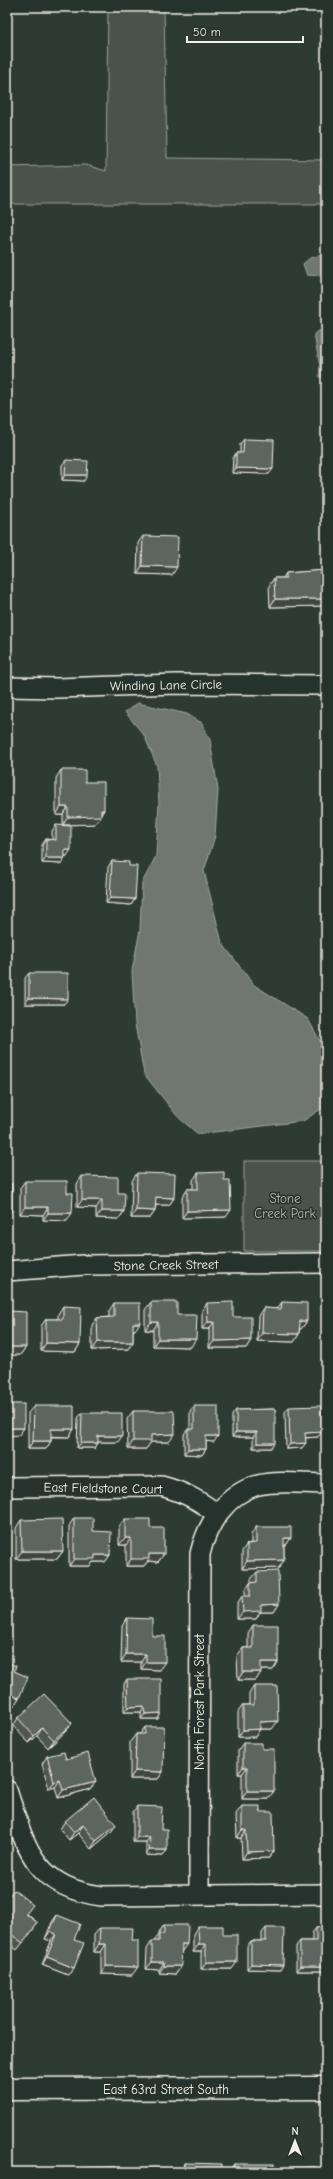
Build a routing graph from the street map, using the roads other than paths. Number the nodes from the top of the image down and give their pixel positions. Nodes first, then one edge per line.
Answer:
1 (326, 685) edge
2 (7, 687) edge
3 (326, 1263) edge
4 (7, 1271) edge
5 (326, 1484) edge
6 (7, 1487) edge
7 (217, 1514) junction
8 (7, 1790) edge
9 (199, 1894) junction
10 (326, 1894) edge
11 (326, 2088) edge
12 (7, 2089) edge

1 - 2 street, Winding Lane Circle
3 - 4 street, Stone Creek Street
5 - 7 street, North Forest Park Street
6 - 7 street, East Fieldstone Court
7 - 9 street, North Forest Park Street
8 - 9 street
9 - 10 street
11 - 12 main road, East 63rd Street South

